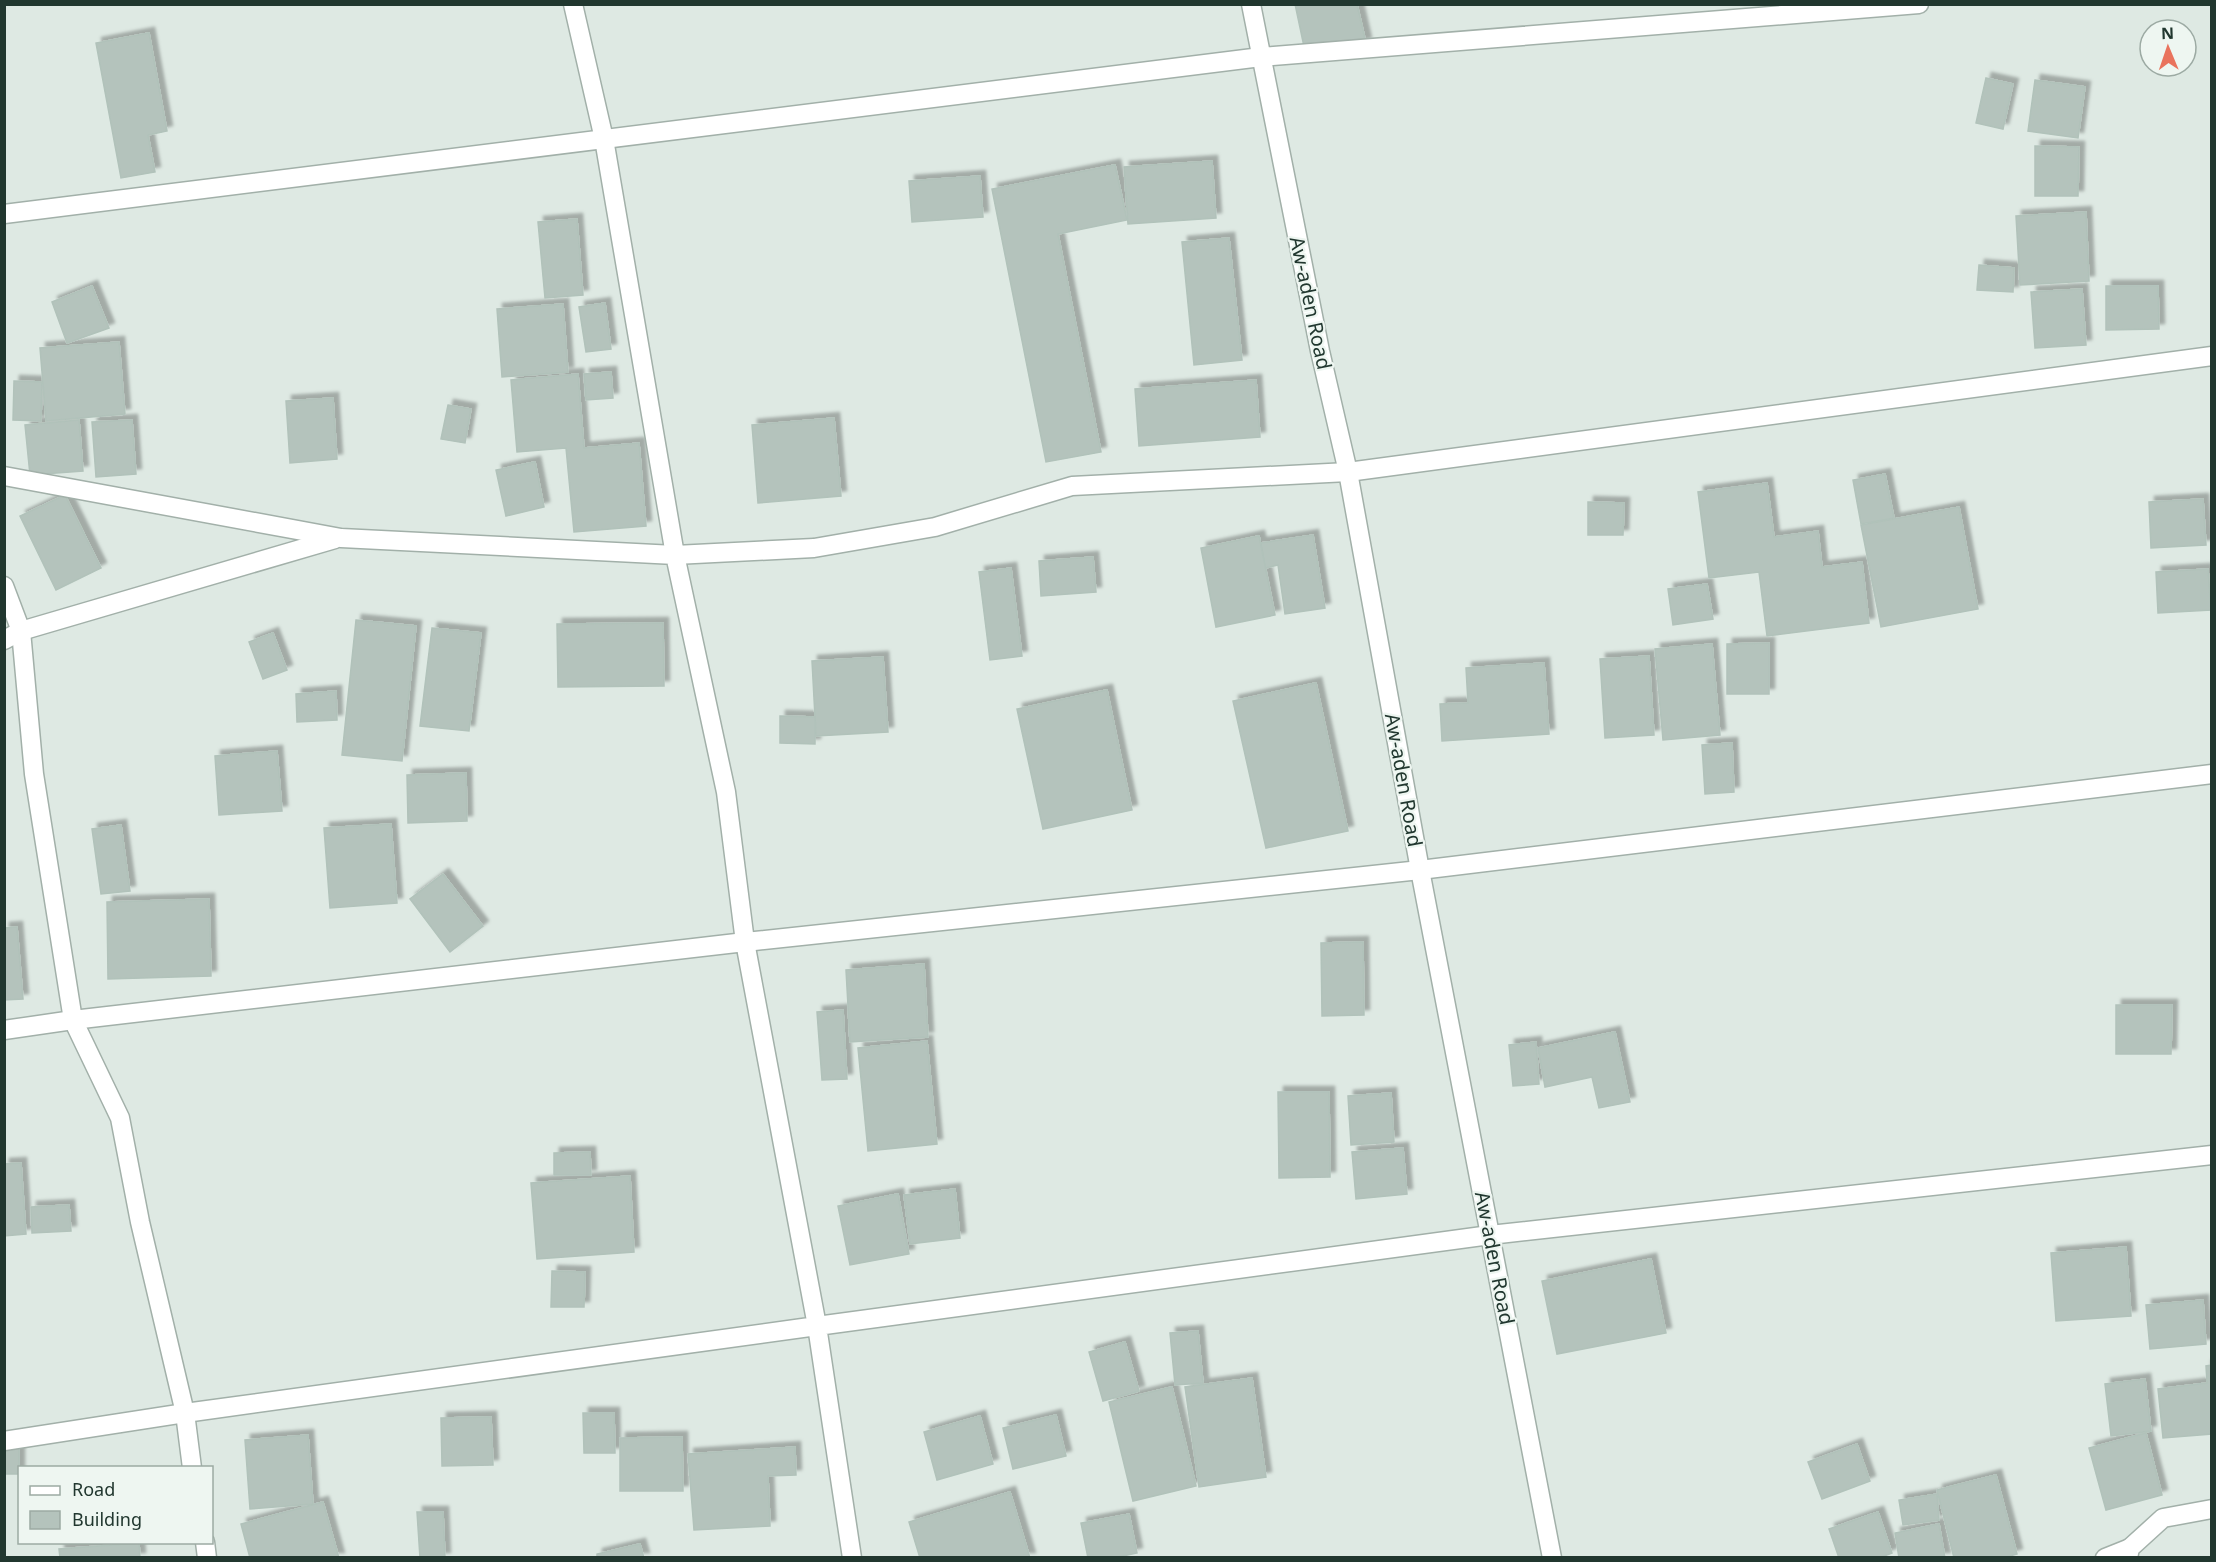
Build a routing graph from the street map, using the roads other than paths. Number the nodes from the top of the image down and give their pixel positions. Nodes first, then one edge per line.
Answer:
1 (573, 4) edge
2 (1251, 4) edge
3 (1918, 4) edge
4 (1261, 57) junction
5 (604, 139) junction
6 (4, 214) edge
7 (2211, 357) edge
8 (1348, 472) junction
9 (4, 476) edge
10 (341, 538) junction
11 (675, 555) junction
12 (4, 586) edge
13 (21, 631) junction
14 (4, 640) edge
15 (2211, 774) edge
16 (1420, 870) junction
17 (745, 942) junction
18 (73, 1020) junction
19 (4, 1030) edge
20 (2211, 1155) edge
21 (1490, 1235) junction
22 (817, 1326) junction
23 (185, 1413) junction
24 (4, 1441) edge
25 (192, 1466) edge
26 (2211, 1509) edge
27 (2129, 1553) edge
28 (852, 1557) edge
29 (1552, 1557) edge
30 (2105, 1557) edge

1 - 5 street
2 - 4 street, Aw-aden Road
3 - 4 street
4 - 5 street
4 - 8 street, Aw-aden Road
5 - 6 street
5 - 11 street
7 - 8 street
8 - 11 street
8 - 16 street, Aw-aden Road
9 - 10 street
10 - 11 street
10 - 13 street
11 - 17 street
12 - 13 street
13 - 14 street
13 - 18 street
15 - 16 street
16 - 17 street
16 - 21 street, Aw-aden Road
17 - 18 street
17 - 22 street
18 - 19 street
18 - 23 street
20 - 21 street
21 - 22 street
21 - 29 street, Aw-aden Road
22 - 23 street
22 - 28 street
23 - 24 street
23 - 25 street
26 - 27 street
27 - 30 street

